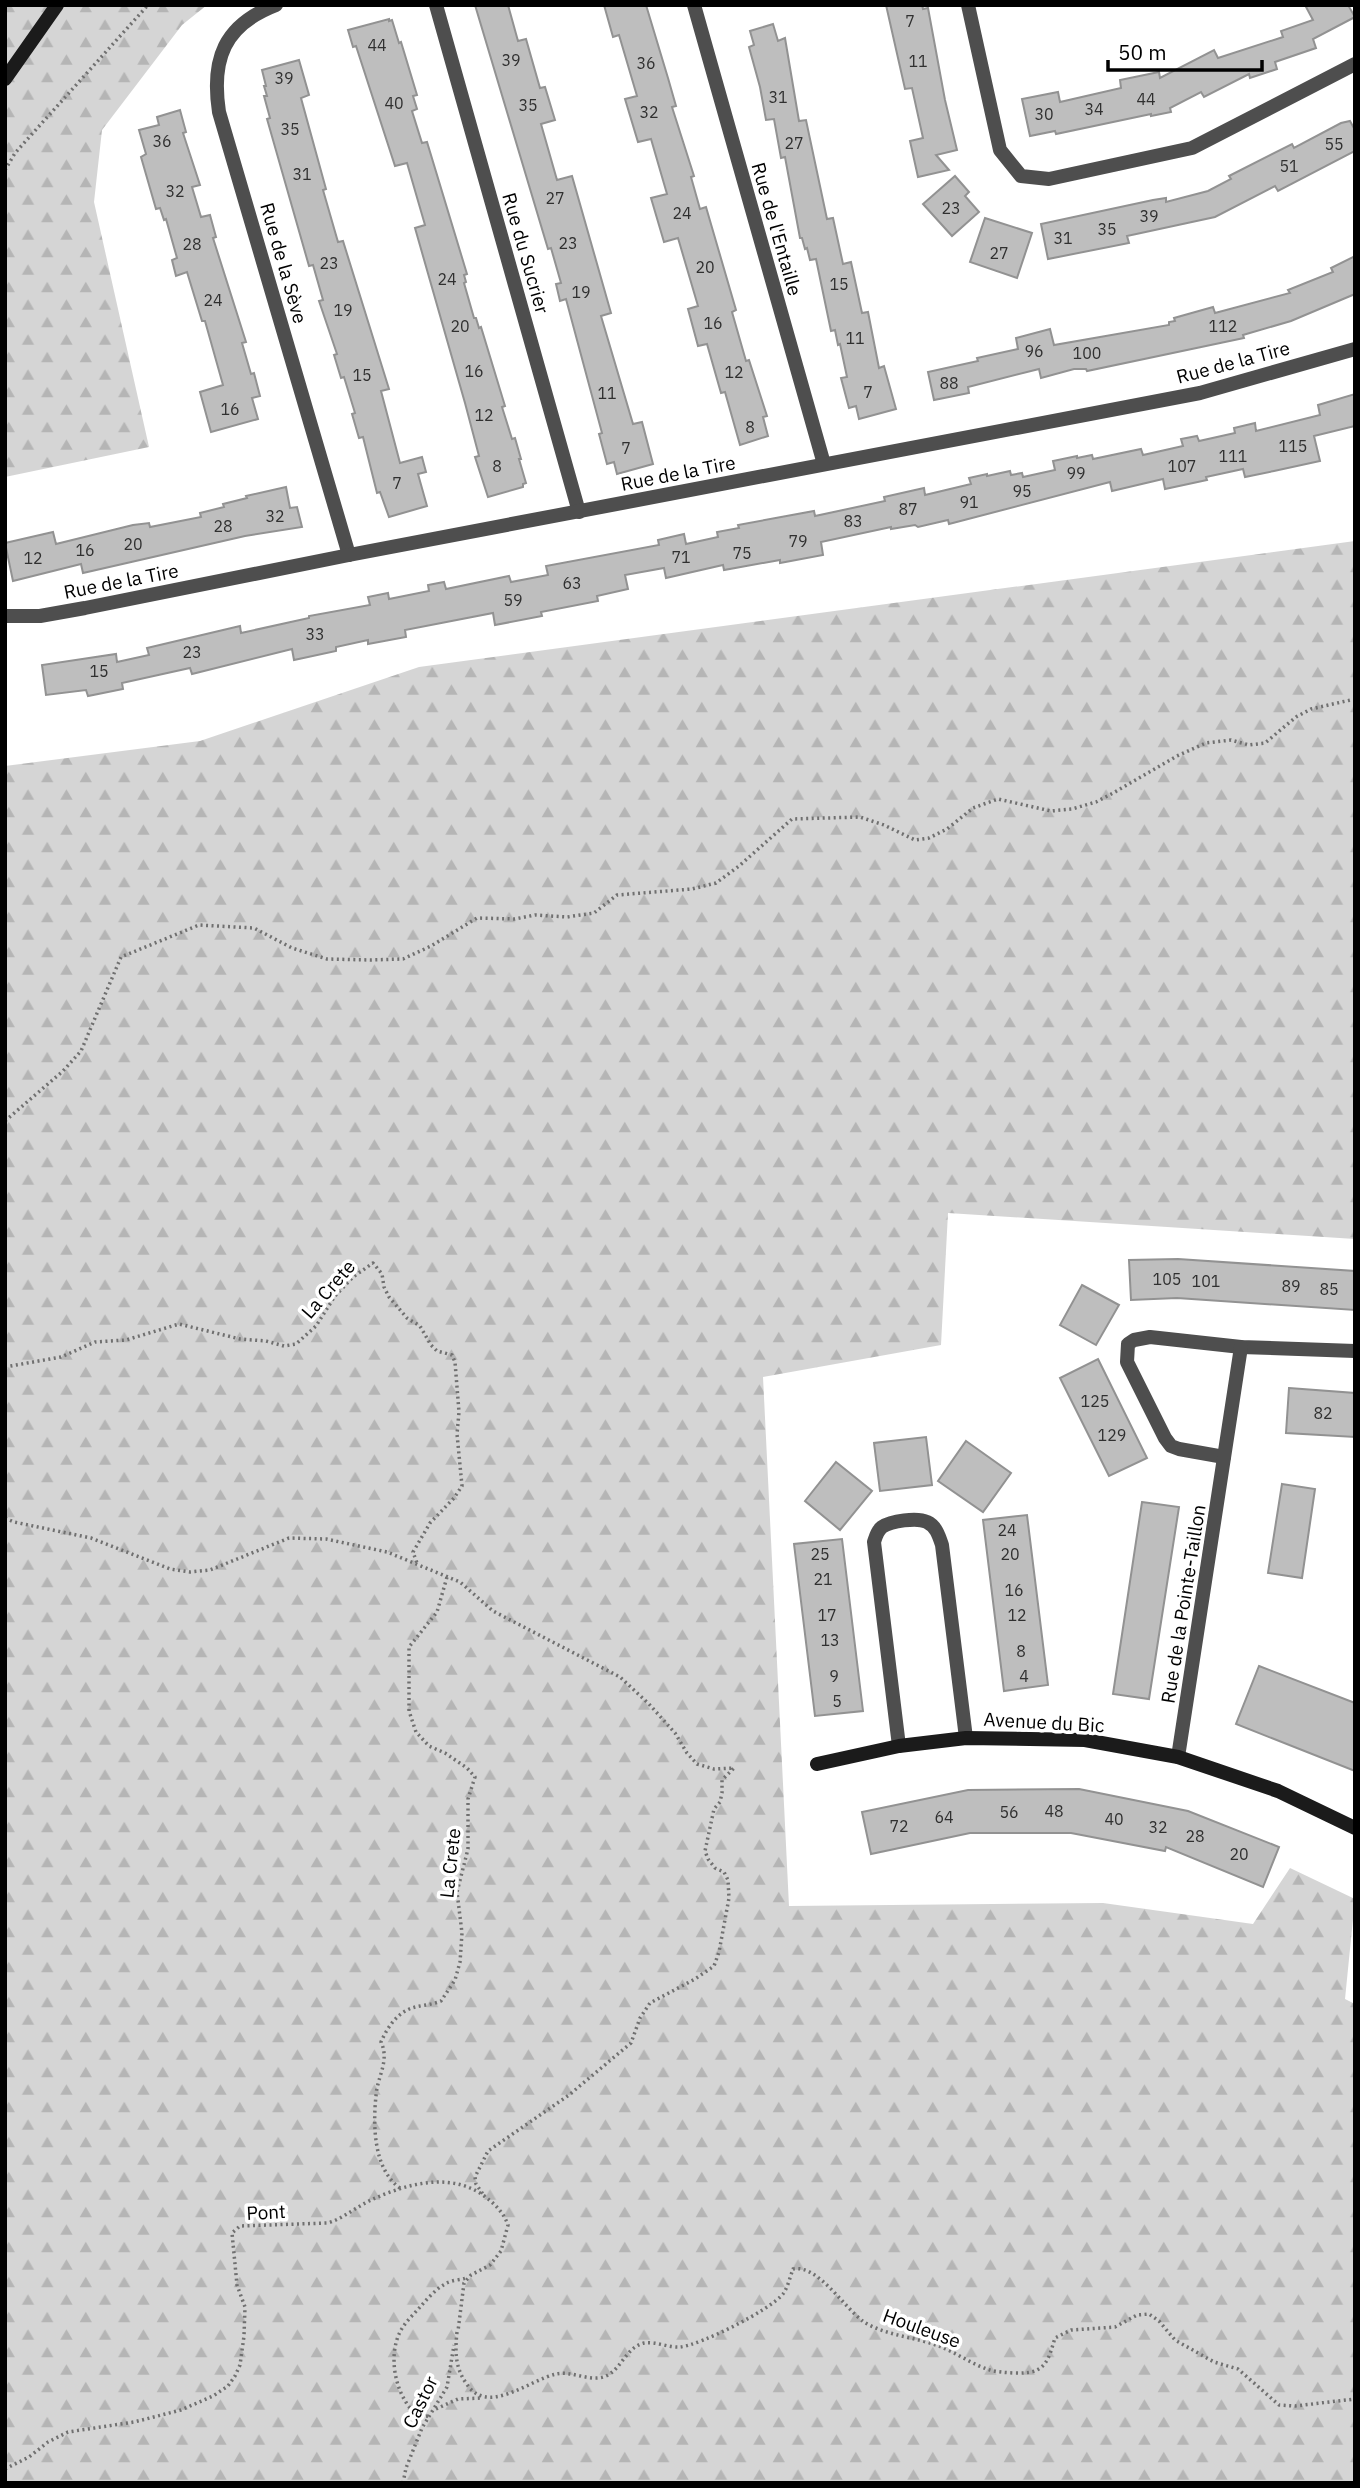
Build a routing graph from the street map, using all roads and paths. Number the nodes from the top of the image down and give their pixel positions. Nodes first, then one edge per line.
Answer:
1 (57, 5) edge
2 (148, 5) edge
3 (276, 5) edge
4 (436, 5) edge
5 (694, 5) edge
6 (968, 5) edge
7 (1355, 65) edge
8 (5, 79) edge
9 (5, 170) edge
10 (1355, 349) edge
11 (824, 464) junction
12 (579, 512) junction
13 (349, 555) junction
14 (5, 616) edge
15 (1355, 699) edge
16 (5, 1121) edge
17 (1241, 1347) junction
18 (1355, 1351) edge
19 (5, 1367) edge
20 (1224, 1457) junction
21 (5, 1518) edge
22 (417, 1563) junction
23 (447, 1577) junction
24 (967, 1738) junction
25 (899, 1746) junction
26 (1178, 1757) junction
27 (817, 1764) dead end
28 (1348, 1825) edge
29 (1355, 1836) edge
30 (400, 2188) junction
31 (485, 2197) junction
32 (468, 2277) junction
33 (457, 2332) junction
34 (482, 2398) junction
35 (1355, 2399) edge
36 (432, 2414) junction
37 (5, 2469) edge
38 (402, 2483) edge

1 - 8 street
2 - 9 path
3 - 13 street, Rue de la Sève
4 - 12 street, Rue du Sucrier
5 - 11 street, Rue de l'Entaille
6 - 7 street
10 - 11 street, Rue de la Tire
11 - 12 street, Rue de la Tire
12 - 13 street, Rue de la Tire
13 - 14 street, Rue de la Tire
15 - 16 path
17 - 18 street
17 - 20 street, Rue de la Pointe-Taillon
17 - 20 street
19 - 22 path, La Crete
20 - 26 street, Rue de la Pointe-Taillon
21 - 22 path
22 - 23 path
23 - 30 path, La Crete
23 - 31 path
24 - 25 street, Avenue du Bic
24 - 25 street
24 - 26 street, Avenue du Bic
25 - 27 street, Avenue du Bic
26 - 28 street, Avenue du Bic
28 - 29 street, Avenue du Bic
30 - 31 path, Pont
30 - 37 path, Pont
31 - 32 path, Pont
32 - 33 path
32 - 36 path, Pont
33 - 34 path
33 - 36 path, Castor
34 - 35 path, Houleuse
34 - 36 path
36 - 38 path, Castor

